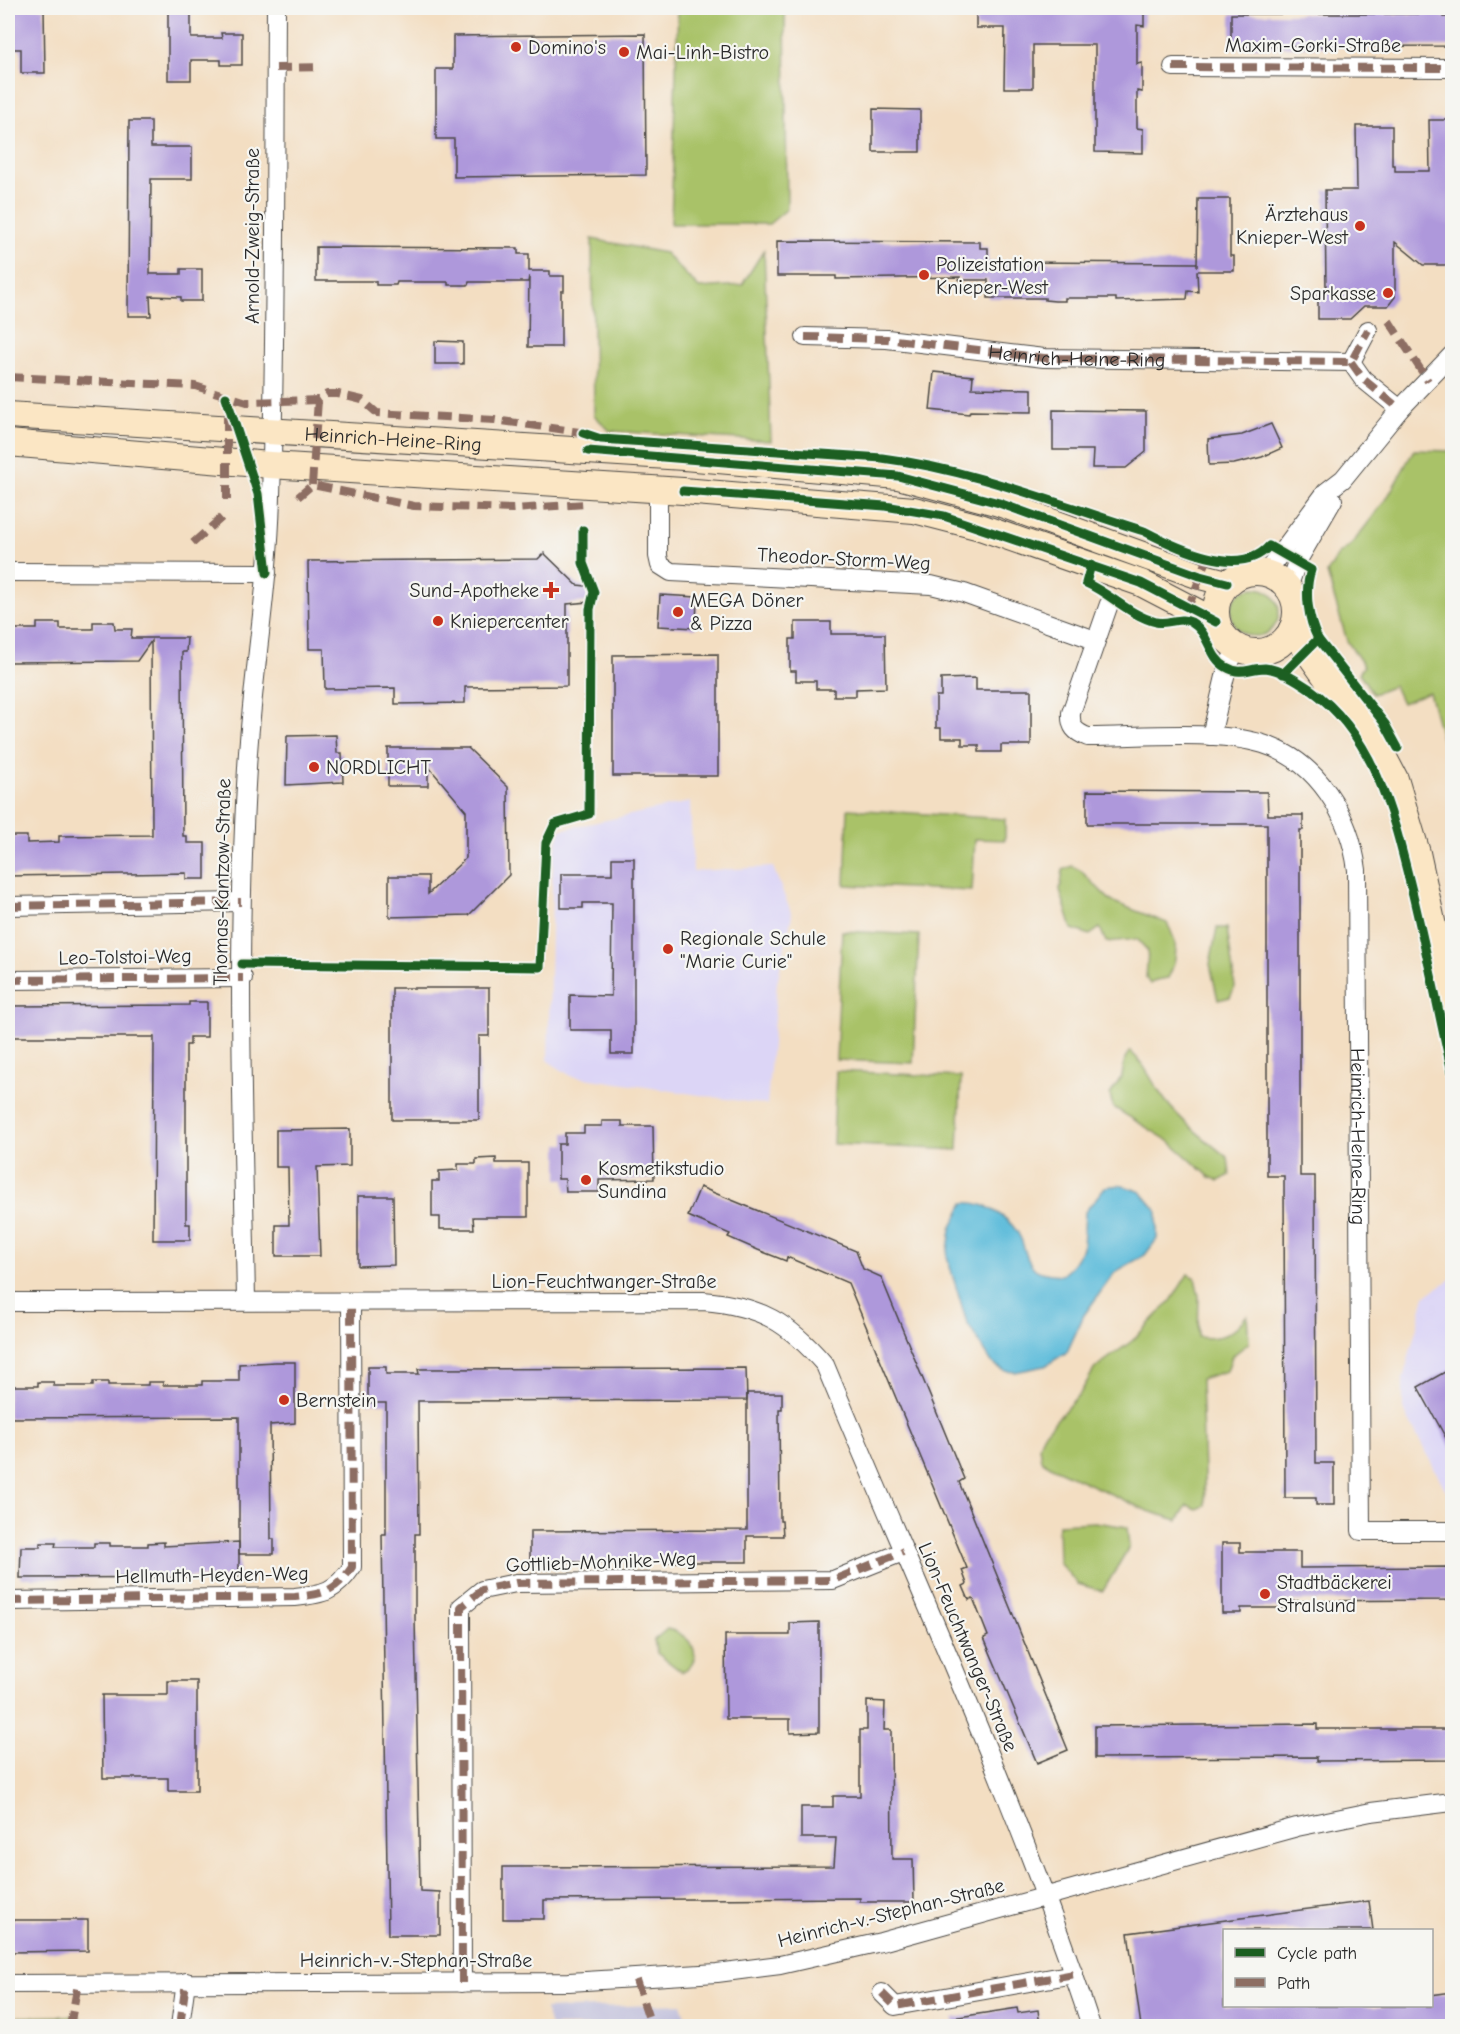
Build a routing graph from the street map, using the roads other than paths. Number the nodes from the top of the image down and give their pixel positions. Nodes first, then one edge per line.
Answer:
1 (276, 8) edge
2 (1173, 67) dead end
3 (1452, 68) edge
4 (1368, 330) dead end
5 (805, 337) dead end
6 (1452, 355) edge
7 (1352, 362) junction
8 (1400, 409) junction
9 (8, 415) edge
10 (271, 433) junction
11 (8, 443) edge
12 (270, 465) junction
13 (777, 465) junction
14 (807, 467) junction
15 (1342, 479) junction
16 (671, 490) junction
17 (8, 572) edge
18 (267, 573) junction
19 (1266, 573) junction
20 (1227, 583) junction
21 (1288, 588) junction
22 (1109, 604) dead end
23 (1216, 622) junction
24 (1293, 629) junction
25 (1095, 640) junction
26 (1237, 648) junction
27 (1273, 649) junction
28 (1328, 680) junction
29 (1211, 736) junction
30 (241, 902) junction
31 (8, 906) edge
32 (243, 978) junction
33 (8, 980) edge
34 (1452, 1013) edge
35 (246, 1301) junction
36 (8, 1302) edge
37 (351, 1303) junction
38 (1452, 1531) edge
39 (903, 1552) junction
40 (9, 1596) edge
41 (1452, 1802) edge
42 (1046, 1897) junction
43 (1074, 1974) junction
44 (186, 1982) junction
45 (462, 1983) junction
46 (8, 1984) edge
47 (882, 1993) dead end
48 (180, 2026) edge
49 (1091, 2026) edge

1 - 10 street, Arnold-Zweig-Straße
2 - 3 street, Maxim-Gorki-Straße
4 - 7 street
5 - 7 street, Heinrich-Heine-Ring
6 - 8 street
7 - 8 street
8 - 15 street
9 - 10 main road, Heinrich-Heine-Ring
10 - 12 street, Arnold-Zweig-Straße
10 - 13 main road, Heinrich-Heine-Ring
11 - 12 main road, Heinrich-Heine-Ring
12 - 16 main road, Heinrich-Heine-Ring
12 - 18 street, Thomas-Kantzow-Straße
13 - 14 main road, Heinrich-Heine-Ring
13 - 16 main road, Heinrich-Heine-Ring
14 - 16 main road, Heinrich-Heine-Ring
14 - 20 main road, Heinrich-Heine-Ring
15 - 19 street
15 - 21 street
16 - 23 main road, Heinrich-Heine-Ring
16 - 25 street, Theodor-Storm-Weg
17 - 18 street
18 - 30 street, Thomas-Kantzow-Straße
19 - 20 main road
19 - 21 main road
20 - 23 main road
21 - 24 main road
22 - 25 street, Heinrich-Heine-Ring
23 - 26 main road
24 - 27 main road
24 - 28 main road
25 - 29 street, Heinrich-Heine-Ring
26 - 27 main road
26 - 29 street
27 - 28 main road
28 - 34 main road
29 - 38 street, Heinrich-Heine-Ring
30 - 31 street
30 - 32 street, Thomas-Kantzow-Straße
32 - 33 street, Leo-Tolstoi-Weg
32 - 35 street, Thomas-Kantzow-Straße
35 - 36 street, Lion-Feuchtwanger-Straße
35 - 37 street, Lion-Feuchtwanger-Straße
37 - 39 street, Lion-Feuchtwanger-Straße
37 - 40 street, Hellmuth-Heyden-Weg
39 - 42 street, Lion-Feuchtwanger-Straße
39 - 45 street, Gottlieb-Mohnike-Weg
41 - 42 street, Heinrich-v.-Stephan-Straße
42 - 43 street, Lion-Feuchtwanger-Straße
42 - 45 street, Heinrich-v.-Stephan-Straße
43 - 47 street
43 - 49 street, Lion-Feuchtwanger-Straße
44 - 45 street, Heinrich-v.-Stephan-Straße
44 - 46 street, Heinrich-v.-Stephan-Straße
44 - 48 street

